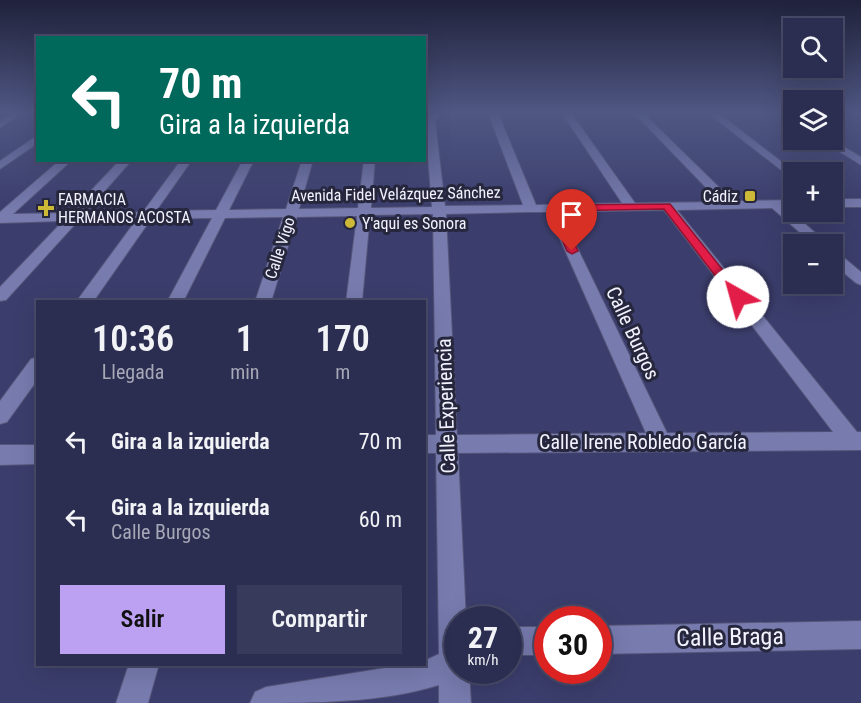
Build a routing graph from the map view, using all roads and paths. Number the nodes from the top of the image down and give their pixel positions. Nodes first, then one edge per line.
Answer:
1 (27, 146) edge
2 (433, 146) edge
3 (506, 146) edge
4 (589, 146) edge
5 (671, 146) edge
6 (754, 146) edge
7 (842, 150) edge
8 (65, 162) edge
9 (125, 162) edge
10 (186, 162) edge
11 (248, 162) edge
12 (308, 162) edge
13 (370, 162) edge
14 (861, 162) edge
15 (0, 166) edge
16 (783, 168) edge
17 (843, 203) edge
18 (861, 203) edge
19 (775, 204) junction
20 (783, 204) edge
21 (730, 205) junction
22 (667, 206) junction
23 (631, 207) junction
24 (552, 208) junction
25 (531, 209) junction
26 (439, 210) junction
27 (364, 212) junction
28 (291, 213) junction
29 (221, 214) junction
30 (147, 215) junction
31 (75, 216) junction
32 (0, 218) edge
33 (809, 234) edge
34 (843, 264) edge
35 (861, 280) edge
36 (0, 296) edge
37 (85, 300) edge
38 (176, 300) edge
39 (263, 300) edge
40 (354, 300) edge
41 (36, 367) edge
42 (0, 416) edge
43 (856, 441) edge
44 (661, 442) junction
45 (436, 443) edge
46 (36, 454) edge
47 (0, 455) edge
48 (451, 606) edge
49 (861, 635) edge
50 (612, 640) edge
51 (143, 666) edge
52 (444, 667) edge
53 (455, 684) edge
54 (132, 703) edge
55 (266, 703) edge
56 (455, 703) edge

1 - 15 street
2 - 26 street, Calle Experiencia
3 - 25 street
4 - 23 street
5 - 21 street
6 - 16 street
7 - 14 street
8 - 32 street
9 - 31 street
10 - 30 street
11 - 29 street
12 - 28 street, Calle Vigo
13 - 27 street
17 - 18 street
19 - 20 street, Avenida Fidel Velázquez Sánchez
19 - 21 street, Avenida Fidel Velázquez Sánchez
19 - 33 street
21 - 22 street, Avenida Fidel Velázquez Sánchez
22 - 23 street, Avenida Fidel Velázquez Sánchez
22 - 43 street
23 - 24 street, Avenida Fidel Velázquez Sánchez
24 - 25 street, Avenida Fidel Velázquez Sánchez
24 - 44 street, Calle Burgos
25 - 26 street, Avenida Fidel Velázquez Sánchez
26 - 27 street, Avenida Fidel Velázquez Sánchez
26 - 45 street, Calle Experiencia
27 - 28 street, Avenida Fidel Velázquez Sánchez
27 - 40 street
28 - 29 street, Avenida Fidel Velázquez Sánchez
28 - 39 street, Calle Vigo
29 - 30 street, Avenida Fidel Velázquez Sánchez
29 - 38 street
30 - 31 street, Avenida Fidel Velázquez Sánchez
30 - 37 street
31 - 32 street, Avenida Fidel Velázquez Sánchez
31 - 36 street
34 - 35 street
41 - 42 street
43 - 44 street, Calle Irene Robledo García
44 - 45 street, Calle Irene Robledo García
45 - 48 street, Calle Experiencia
46 - 47 street
49 - 50 street, Calle Braga
51 - 54 street
52 - 55 street
53 - 56 street, Calle Experiencia

